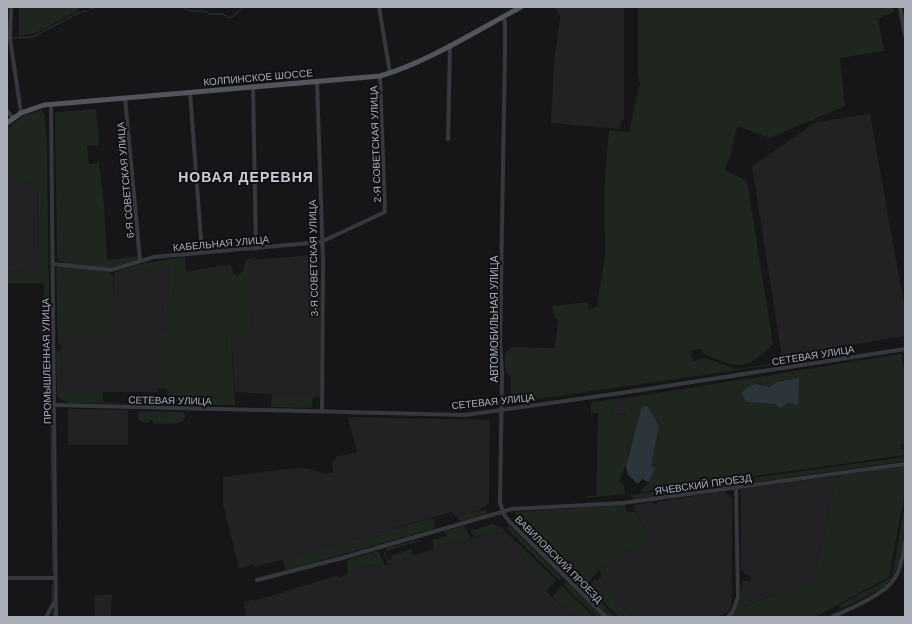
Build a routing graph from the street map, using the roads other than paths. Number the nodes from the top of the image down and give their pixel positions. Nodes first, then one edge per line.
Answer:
1 (11, 7) edge
2 (379, 7) edge
3 (521, 7) edge
4 (900, 7) edge
5 (502, 17) junction
6 (905, 34) edge
7 (450, 45) junction
8 (390, 73) junction
9 (380, 76) junction
10 (317, 81) junction
11 (254, 86) junction
12 (190, 92) junction
13 (125, 98) junction
14 (51, 104) junction
15 (7, 111) edge
16 (21, 113) junction
17 (13, 118) junction
18 (7, 123) edge
19 (448, 139) dead end
20 (385, 212) joint
21 (321, 242) junction
22 (256, 249) junction
23 (202, 253) junction
24 (140, 260) junction
25 (53, 264) junction
26 (905, 349) edge
27 (54, 405) junction
28 (501, 409) junction
29 (322, 411) junction
30 (905, 464) edge
31 (736, 487) junction
32 (503, 512) junction
33 (905, 542) edge
34 (7, 578) edge
35 (56, 578) junction
36 (257, 580) dead end
37 (56, 598) junction
38 (46, 617) edge
39 (56, 617) edge
40 (606, 617) edge
41 (728, 617) edge
42 (832, 617) edge

1 - 16 street
2 - 8 street
3 - 5 main road, КОЛПИНСКОЕ ШОССЕ
4 - 6 street
5 - 7 main road, КОЛПИНСКОЕ ШОССЕ
5 - 28 street, АВТОМОБИЛЬНАЯ УЛИЦА
7 - 8 main road, КОЛПИНСКОЕ ШОССЕ
7 - 19 street
8 - 9 main road, КОЛПИНСКОЕ ШОССЕ
9 - 10 main road, КОЛПИНСКОЕ ШОССЕ
9 - 20 street, 2-Я СОВЕТСКАЯ УЛИЦА
10 - 11 main road, КОЛПИНСКОЕ ШОССЕ
10 - 21 street, 3-Я СОВЕТСКАЯ УЛИЦА
11 - 12 main road, КОЛПИНСКОЕ ШОССЕ
11 - 22 street
12 - 13 main road, КОЛПИНСКОЕ ШОССЕ
12 - 23 street
13 - 14 main road, КОЛПИНСКОЕ ШОССЕ
13 - 24 street, 6-Я СОВЕТСКАЯ УЛИЦА
14 - 16 main road, КОЛПИНСКОЕ ШОССЕ
14 - 25 street, ПРОМЫШЛЕННАЯ УЛИЦА
15 - 17 street
16 - 17 main road, КОЛПИНСКОЕ ШОССЕ
17 - 18 main road, КОЛПИНСКОЕ ШОССЕ
20 - 21 street, КАБЕЛЬНАЯ УЛИЦА
21 - 22 street, КАБЕЛЬНАЯ УЛИЦА
21 - 29 street, 3-Я СОВЕТСКАЯ УЛИЦА
22 - 23 street, КАБЕЛЬНАЯ УЛИЦА
23 - 24 street, КАБЕЛЬНАЯ УЛИЦА
24 - 25 street, КАБЕЛЬНАЯ УЛИЦА
25 - 27 street, ПРОМЫШЛЕННАЯ УЛИЦА
26 - 28 street, СЕТЕВАЯ УЛИЦА
27 - 29 street, СЕТЕВАЯ УЛИЦА
27 - 35 street, ПРОМЫШЛЕННАЯ УЛИЦА
28 - 29 street, СЕТЕВАЯ УЛИЦА
28 - 32 street, АВТОМОБИЛЬНАЯ УЛИЦА
30 - 31 street, ЯЧЕВСКИЙ ПРОЕЗД
31 - 32 street, ЯЧЕВСКИЙ ПРОЕЗД
31 - 41 street
32 - 36 street
32 - 40 street, ВАВИЛОВСКИЙ ПРОЕЗД
33 - 42 street
34 - 35 street
35 - 37 street, ПРОМЫШЛЕННАЯ УЛИЦА
37 - 38 street
37 - 39 street, ПРОМЫШЛЕННАЯ УЛИЦА

